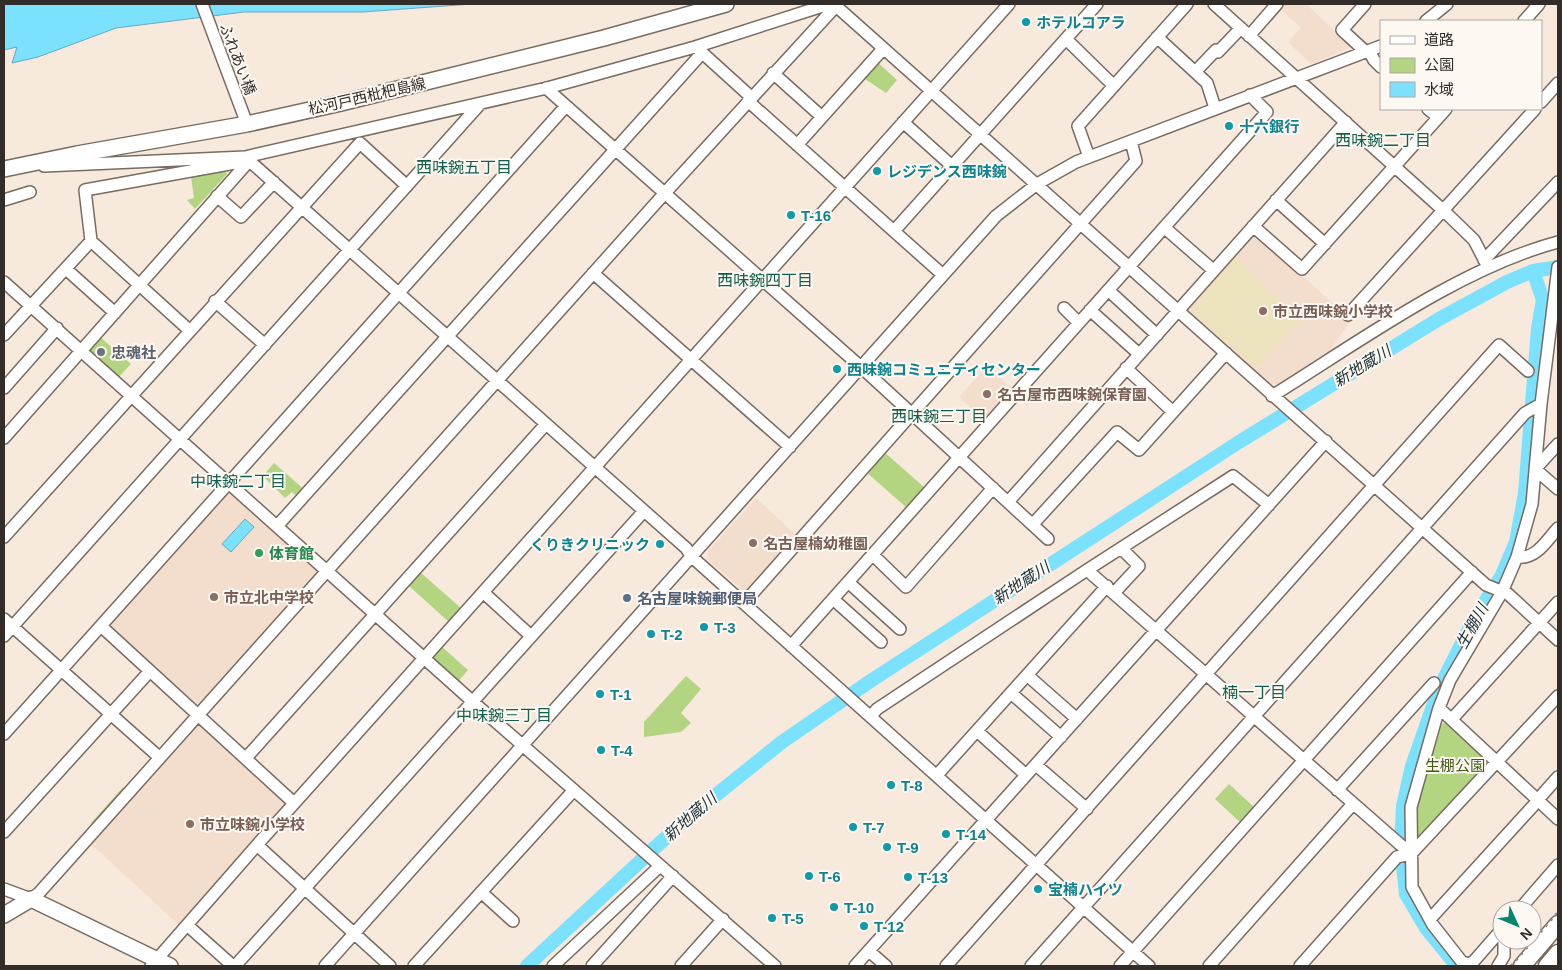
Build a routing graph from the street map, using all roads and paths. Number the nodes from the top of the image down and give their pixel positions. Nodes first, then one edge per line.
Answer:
1 (202, 4) edge
2 (726, 4) edge
3 (833, 4) edge
4 (1009, 4) edge
5 (1097, 4) edge
6 (1187, 4) edge
7 (1214, 4) edge
8 (1277, 4) edge
9 (1366, 4) edge
10 (1447, 4) edge
11 (1539, 4) edge
12 (1427, 20) edge
13 (1525, 20) edge
14 (1245, 32) junction
15 (1157, 37) junction
16 (1066, 39) junction
17 (1380, 46) edge
18 (883, 49) junction
19 (699, 50) junction
20 (1367, 52) junction
21 (1380, 66) edge
22 (1195, 72) junction
23 (773, 73) junction
24 (1297, 79) junction
25 (1558, 82) edge
26 (1114, 86) junction
27 (546, 88) junction
28 (931, 92) junction
29 (1250, 96) junction
30 (750, 99) junction
31 (1542, 101) edge
32 (480, 104) junction
33 (566, 106) junction
34 (1215, 108) junction
35 (1534, 110) edge
36 (1442, 113) edge
37 (822, 117) junction
38 (903, 122) junction
39 (1346, 122) junction
40 (247, 124) junction
41 (982, 134) junction
42 (1130, 141) junction
43 (797, 145) junction
44 (615, 150) junction
45 (1090, 157) junction
46 (247, 159) junction
47 (36, 162) junction
48 (952, 166) junction
49 (1395, 166) junction
50 (4, 169) edge
51 (274, 182) junction
52 (1558, 182) edge
53 (1037, 184) junction
54 (407, 186) junction
55 (844, 188) junction
56 (30, 192) dead end
57 (664, 194) junction
58 (217, 196) junction
59 (4, 200) edge
60 (1276, 200) junction
61 (302, 207) junction
62 (1444, 211) junction
63 (1081, 223) junction
64 (1253, 226) junction
65 (1165, 228) junction
66 (894, 232) junction
67 (91, 241) junction
68 (1558, 242) edge
69 (1325, 244) junction
70 (350, 250) junction
71 (1486, 264) junction
72 (1129, 267) junction
73 (1558, 267) edge
74 (66, 269) junction
75 (1214, 270) junction
76 (593, 273) junction
77 (943, 275) junction
78 (763, 279) junction
79 (4, 282) edge
80 (140, 284) junction
81 (1108, 290) junction
82 (399, 293) junction
83 (215, 301) junction
84 (30, 305) junction
85 (1064, 308) dead end
86 (1555, 309) edge
87 (1090, 310) junction
88 (1178, 310) junction
89 (115, 313) junction
90 (1348, 315) dead end
91 (1079, 323) junction
92 (57, 328) junction
93 (189, 330) junction
94 (4, 335) edge
95 (1156, 335) junction
96 (448, 337) junction
97 (265, 345) junction
98 (82, 351) junction
99 (1226, 353) junction
100 (1139, 354) junction
101 (690, 360) junction
102 (861, 367) junction
103 (1126, 368) junction
104 (1528, 371) dead end
105 (497, 380) junction
106 (4, 388) edge
107 (132, 395) junction
108 (1272, 396) junction
109 (1538, 405) junction
110 (1173, 412) junction
111 (911, 413) junction
112 (546, 424) junction
113 (4, 438) edge
114 (181, 439) junction
115 (1326, 441) junction
116 (1558, 444) edge
117 (790, 448) junction
118 (960, 457) junction
119 (594, 467) junction
120 (1535, 469) junction
121 (230, 483) junction
122 (1375, 486) junction
123 (993, 488) junction
124 (1558, 489) edge
125 (1008, 502) junction
126 (1269, 505) junction
127 (644, 511) junction
128 (1033, 524) junction
129 (278, 525) junction
130 (1422, 528) junction
131 (1558, 528) edge
132 (4, 537) edge
133 (1048, 539) dead end
134 (1121, 548) junction
135 (873, 555) junction
136 (692, 557) junction
137 (1517, 557) junction
138 (327, 570) junction
139 (1086, 570) junction
140 (1472, 572) junction
141 (848, 582) junction
142 (1110, 589) junction
143 (1496, 590) junction
144 (484, 593) junction
145 (833, 599) junction
146 (1558, 602) edge
147 (744, 603) junction
148 (376, 614) junction
149 (8, 623) edge
150 (1540, 623) junction
151 (102, 627) junction
152 (900, 629) dead end
153 (1156, 631) junction
154 (4, 636) edge
155 (531, 636) junction
156 (1558, 640) edge
157 (881, 642) dead end
158 (791, 646) junction
159 (424, 658) junction
160 (62, 670) junction
161 (150, 671) junction
162 (1205, 674) junction
163 (1027, 675) junction
164 (1434, 683) dead end
165 (1011, 693) junction
166 (1558, 696) edge
167 (472, 701) junction
168 (1439, 708) junction
169 (866, 712) junction
170 (198, 713) junction
171 (110, 714) junction
172 (1254, 717) junction
173 (1077, 719) junction
174 (1452, 719) junction
175 (977, 730) junction
176 (4, 734) edge
177 (1061, 736) junction
178 (522, 743) junction
179 (159, 757) junction
180 (246, 758) junction
181 (1304, 762) junction
182 (1500, 763) junction
183 (1036, 764) junction
184 (937, 775) junction
185 (1026, 775) junction
186 (1514, 777) junction
187 (1558, 777) edge
188 (574, 790) junction
189 (1337, 790) junction
190 (1542, 795) junction
191 (294, 803) junction
192 (1352, 805) junction
193 (1533, 806) junction
194 (1087, 809) junction
195 (1558, 809) edge
196 (1558, 819) edge
197 (985, 820) junction
198 (1558, 829) edge
199 (4, 832) edge
200 (257, 845) junction
201 (1404, 852) junction
202 (1037, 864) junction
203 (1558, 865) edge
204 (660, 866) junction
205 (672, 876) junction
206 (1558, 880) edge
207 (1541, 885) junction
208 (4, 888) edge
209 (305, 888) junction
210 (481, 892) junction
211 (31, 899) junction
212 (1528, 900) edge
213 (1084, 908) junction
214 (4, 915) edge
215 (1431, 918) junction
216 (723, 919) junction
217 (513, 922) dead end
218 (1558, 924) edge
219 (187, 925) junction
220 (1558, 930) edge
221 (354, 933) junction
222 (1558, 939) edge
223 (1492, 941) edge
224 (1504, 950) edge
225 (869, 951) junction
226 (1133, 952) junction
227 (1558, 953) edge
228 (159, 964) edge
229 (771, 965) edge
230 (234, 966) edge
231 (326, 966) edge
232 (390, 966) edge
233 (414, 966) edge
234 (553, 966) edge
235 (592, 966) edge
236 (681, 966) edge
237 (855, 966) edge
238 (886, 966) edge
239 (946, 966) edge
240 (1031, 966) edge
241 (1120, 966) edge
242 (1149, 966) edge
243 (1209, 966) edge
244 (1300, 966) edge
245 (1498, 966) edge
246 (1522, 966) edge
247 (1527, 966) edge
248 (1535, 966) edge
249 (1547, 966) edge

1 - 40 street, ふれあい橋
2 - 40 main road, 松河戸西枇杷島線
3 - 18 street
3 - 19 street
3 - 23 street
4 - 28 street
5 - 16 street
6 - 15 street
7 - 14 street
8 - 14 street
9 - 20 street
10 - 12 street
11 - 13 street
14 - 22 street
14 - 24 street
15 - 22 street
15 - 26 street
16 - 26 street
16 - 41 street
17 - 20 street
18 - 28 street
18 - 37 street
19 - 27 street
19 - 30 street
19 - 44 street
20 - 21 street
20 - 24 street
22 - 34 street
23 - 30 street
23 - 37 street
24 - 29 street
24 - 39 street
25 - 31 street
26 - 45 street
27 - 32 street
27 - 33 street
28 - 38 street
28 - 41 street
29 - 34 street
29 - 65 street
30 - 43 street
30 - 57 street
32 - 46 street
32 - 54 street
33 - 44 street
33 - 82 street
34 - 42 street
35 - 62 street
36 - 49 street
37 - 43 street
38 - 48 street
38 - 55 street
39 - 49 street
39 - 60 street
40 - 47 main road, 松河戸西枇杷島線
41 - 48 street
41 - 53 street
42 - 45 street
42 - 63 street
43 - 55 street
44 - 57 street
44 - 96 street
45 - 53 street
46 - 47 street
46 - 51 street
46 - 58 street
46 - 67 street
47 - 50 main road, 松河戸西枇杷島線
48 - 66 street
49 - 62 street
49 - 69 street
51 - 58 street
51 - 61 street
52 - 71 street
53 - 63 street
53 - 77 street
54 - 61 street
54 - 70 street
55 - 66 street
55 - 78 street
56 - 59 street
57 - 76 street
57 - 78 street
58 - 80 street
60 - 64 street
60 - 69 street
61 - 70 street
61 - 83 street
62 - 71 street
62 - 90 street
63 - 72 street
63 - 111 street
64 - 69 street
64 - 75 street
65 - 72 street
65 - 75 street
66 - 77 street
67 - 74 street
67 - 80 street
68 - 71 street
70 - 82 street
70 - 97 street
71 - 108 street
72 - 81 street
72 - 88 street
73 - 86 street
74 - 84 street
74 - 89 street
75 - 88 street
76 - 101 street
76 - 105 street
77 - 102 street
78 - 101 street
78 - 102 street
79 - 84 street
80 - 89 street
80 - 93 street
81 - 87 street
81 - 95 street
82 - 96 street
82 - 121 street
83 - 93 street
83 - 97 street
84 - 92 street
84 - 94 street
85 - 91 street
86 - 109 street
87 - 91 street
87 - 100 street
88 - 95 street
88 - 99 street
89 - 98 street
91 - 118 street
92 - 98 street
92 - 106 street
93 - 107 street
95 - 100 street
96 - 105 street
96 - 129 street
97 - 114 street
98 - 107 street
98 - 113 street
99 - 108 street
99 - 110 street
100 - 103 street
101 - 117 street
101 - 119 street
102 - 111 street
102 - 117 street
103 - 110 street
103 - 125 street
104 - 122 street
105 - 112 street
105 - 138 street
107 - 114 street
107 - 132 street
108 - 115 street
109 - 120 street
109 - 130 street
110 - 128 street
111 - 118 street
111 - 147 street
112 - 119 street
112 - 148 street
114 - 121 street
114 - 149 street
115 - 122 street
115 - 126 street
116 - 120 street
117 - 136 street
118 - 123 street
118 - 135 street
119 - 127 street
119 - 144 street
120 - 124 street
120 - 137 street
121 - 129 street
121 - 151 street
122 - 130 street
122 - 162 street
123 - 125 street
123 - 135 street
125 - 128 street
126 - 134 street
126 - 153 street
127 - 136 street
127 - 155 street
128 - 133 street
129 - 138 street
130 - 140 street
130 - 172 street
131 - 137 street
134 - 139 street
134 - 142 street
135 - 141 street
136 - 147 street
136 - 178 street
137 - 143 street
138 - 148 street
138 - 170 street
139 - 142 street
139 - 169 street
140 - 143 street
140 - 181 street
141 - 145 street
141 - 152 street
142 - 153 street
142 - 163 street
143 - 150 street
143 - 168 street
144 - 155 street
144 - 159 street
145 - 157 street
145 - 158 street
146 - 150 street
147 - 158 street
148 - 159 street
148 - 180 street
149 - 154 street
149 - 160 street
150 - 156 street
150 - 174 street
151 - 160 street
151 - 161 street
153 - 162 street
153 - 173 street
155 - 167 street
158 - 169 street
159 - 167 street
159 - 191 street
160 - 171 street
160 - 176 street
161 - 170 street
161 - 171 street
162 - 172 street
162 - 194 street
163 - 165 street
163 - 173 street
164 - 189 street
165 - 175 street
165 - 177 street
166 - 182 street
167 - 178 street
167 - 209 street
168 - 174 street
168 - 201 street
169 - 184 street
170 - 179 street
170 - 180 street
171 - 179 street
171 - 199 street
172 - 181 street
172 - 213 street
173 - 177 street
174 - 182 street
175 - 184 street
175 - 185 street
177 - 183 street
178 - 188 street
178 - 221 street
179 - 211 street
180 - 191 street
181 - 189 street
181 - 226 street
182 - 186 street
182 - 190 street
182 - 201 street
183 - 185 street
183 - 194 street
184 - 197 street
185 - 197 street
186 - 193 street
186 - 196 street
187 - 190 street
188 - 204 street
188 - 210 street
189 - 192 street
190 - 195 street
191 - 200 street
192 - 201 street
192 - 243 street
193 - 198 street
193 - 215 street
194 - 202 street
197 - 202 street
197 - 225 street
200 - 209 street
200 - 219 street
201 - 215 street
201 - 244 street
202 - 213 street
202 - 239 street
203 - 207 street
204 - 205 street
204 - 234 street
205 - 216 street
205 - 235 street
206 - 207 street
207 - 212 street
208 - 211 street
209 - 221 street
209 - 230 street
210 - 217 street
210 - 233 street
211 - 214 main road
211 - 228 main road
213 - 226 street
213 - 240 street
215 - 223 street
216 - 229 street
216 - 236 street
218 - 246 highway
219 - 228 street
219 - 230 street
220 - 247 highway
221 - 231 street
221 - 232 street
222 - 248 highway
224 - 245 street
225 - 237 street
225 - 238 street
226 - 241 street
226 - 242 street
227 - 249 highway

